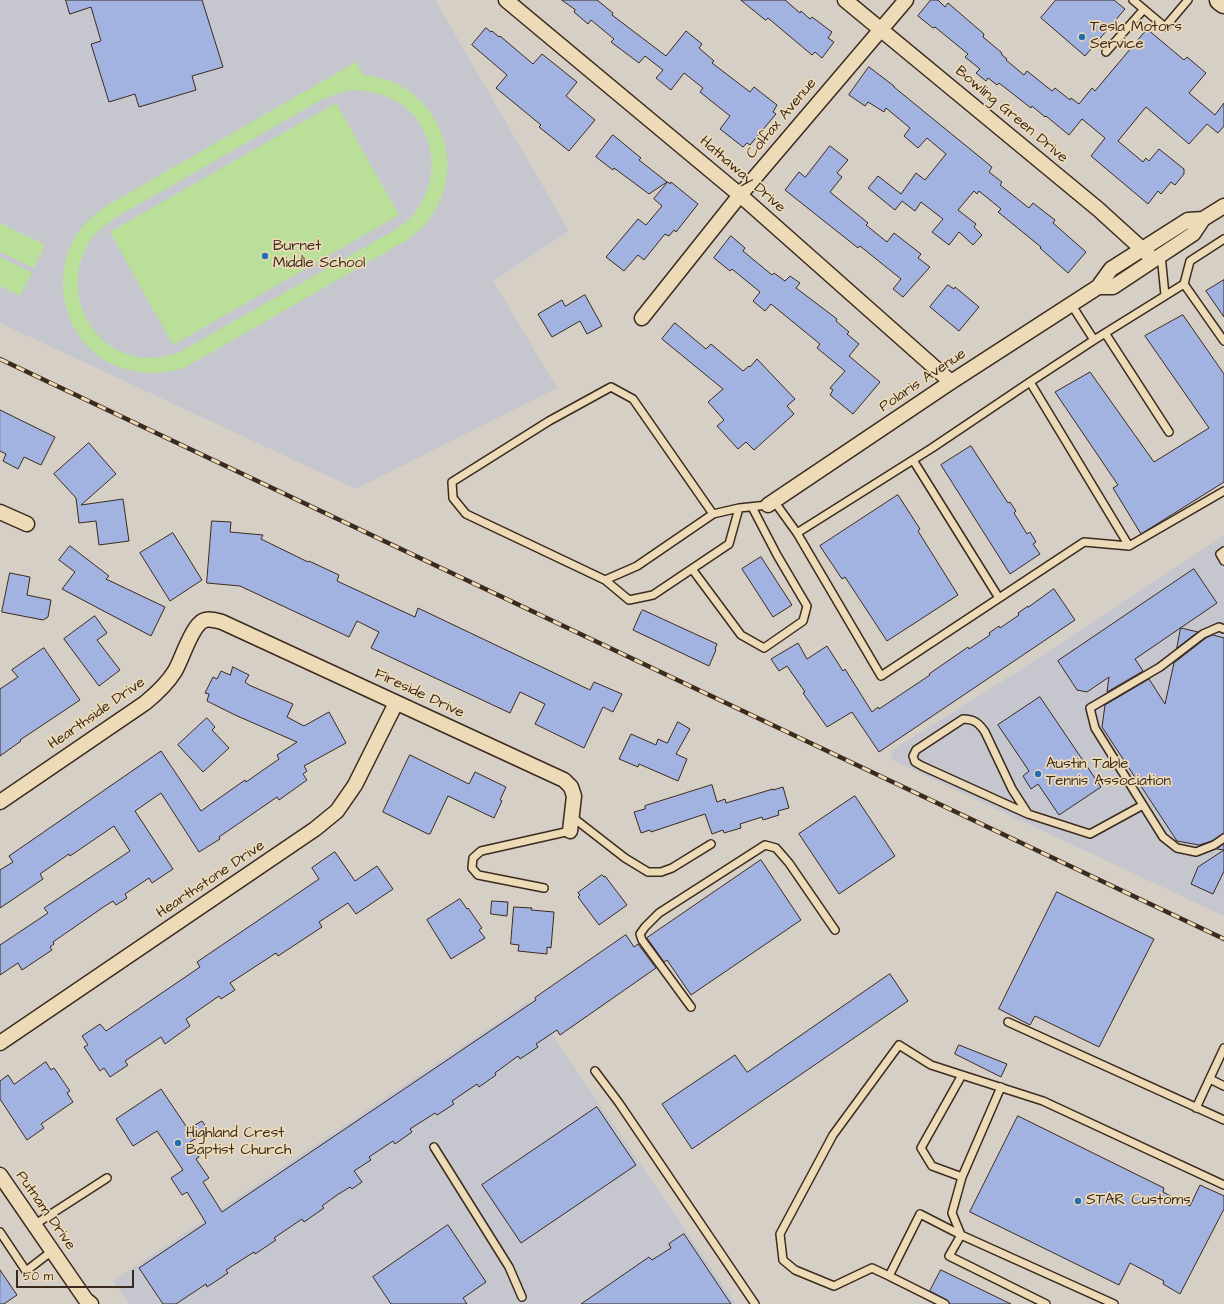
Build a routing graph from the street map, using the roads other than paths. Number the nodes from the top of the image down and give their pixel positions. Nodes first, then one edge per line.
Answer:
1 (506, 0) edge
2 (845, 0) edge
3 (906, 0) edge
4 (1188, 0) edge
5 (1220, 0) edge
6 (1139, 3) edge
7 (1224, 3) edge
8 (881, 30) junction
9 (1106, 52) dead end
10 (740, 195) junction
11 (1224, 206) edge
12 (1203, 219) junction
13 (1224, 239) edge
14 (1142, 249) junction
15 (1157, 257) junction
16 (1184, 284) junction
17 (1098, 287) junction
18 (1165, 295) junction
19 (1071, 304) junction
20 (642, 318) dead end
21 (1105, 333) junction
22 (1094, 340) junction
23 (1224, 341) edge
24 (951, 382) junction
25 (1030, 382) junction
26 (1169, 432) dead end
27 (913, 460) junction
28 (1224, 491) edge
29 (771, 503) junction
30 (752, 507) junction
31 (739, 508) junction
32 (0, 512) edge
33 (713, 514) junction
34 (27, 524) dead end
35 (797, 533) junction
36 (1130, 546) junction
37 (1224, 552) edge
38 (1224, 561) edge
39 (692, 569) junction
40 (606, 580) junction
41 (999, 598) junction
42 (210, 619) joint
43 (1224, 629) edge
44 (396, 703) junction
45 (0, 802) edge
46 (1143, 805) junction
47 (1028, 814) junction
48 (571, 816) junction
49 (570, 830) joint
50 (1224, 838) edge
51 (710, 844) dead end
52 (544, 888) dead end
53 (835, 930) dead end
54 (691, 1007) dead end
55 (1008, 1022) dead end
56 (0, 1043) edge
57 (1224, 1048) edge
58 (595, 1071) dead end
59 (962, 1075) junction
60 (1210, 1079) junction
61 (1224, 1086) edge
62 (1001, 1087) junction
63 (1196, 1108) junction
64 (1224, 1120) edge
65 (434, 1147) dead end
66 (0, 1175) edge
67 (962, 1177) junction
68 (108, 1178) dead end
69 (1224, 1185) edge
70 (34, 1225) junction
71 (0, 1232) edge
72 (961, 1235) junction
73 (52, 1251) junction
74 (889, 1276) junction
75 (522, 1297) dead end
76 (86, 1303) edge
77 (755, 1304) edge
78 (945, 1304) edge
79 (1046, 1304) edge
80 (1114, 1304) edge

1 - 10 street, Hathaway Drive
2 - 8 street, Bowling Green Drive
3 - 8 street, Colfax Avenue
4 - 6 lane
5 - 7 main road
6 - 9 lane
8 - 10 street, Colfax Avenue
8 - 14 street, Bowling Green Drive
10 - 20 street, Colfax Avenue
10 - 24 street, Hathaway Drive
11 - 12 street, Polaris Avenue
12 - 14 street, Polaris Avenue
12 - 15 street, Polaris Avenue
13 - 16 lane
14 - 15 street, Bowling Green Drive
14 - 17 street, Polaris Avenue
15 - 17 street, Polaris Avenue
15 - 18 lane
16 - 18 lane
16 - 23 lane
17 - 19 street, Polaris Avenue
18 - 21 lane
19 - 22 lane
19 - 24 street, Polaris Avenue
21 - 22 lane
21 - 26 lane
22 - 25 lane
24 - 29 street, Polaris Avenue
25 - 27 lane
25 - 36 lane
27 - 35 lane
27 - 41 lane
28 - 36 lane
29 - 30 lane
29 - 35 lane
30 - 31 lane
30 - 39 lane
31 - 33 lane
31 - 39 lane
32 - 34 street
33 - 40 lane
33 - 40 lane
35 - 41 lane
36 - 41 lane
37 - 38 lane
39 - 40 lane
42 - 44 street, Fireside Drive
42 - 45 street, Hearthside Drive
43 - 46 lane
44 - 48 street, Fireside Drive
44 - 56 street, Hearthstone Drive
46 - 47 lane
46 - 50 lane
47 - 47 lane
48 - 49 street, Fireside Drive
48 - 51 lane
49 - 52 lane
53 - 54 lane
55 - 63 lane
57 - 60 lane
58 - 77 lane
59 - 62 lane
59 - 67 lane
59 - 74 lane
60 - 61 lane
60 - 63 lane
62 - 67 lane
62 - 69 lane
63 - 64 lane
65 - 75 lane
66 - 70 street, Putnam Drive
67 - 72 lane
68 - 70 lane
70 - 73 street, Putnam Drive
71 - 73 lane
72 - 74 lane
72 - 79 lane
72 - 80 lane
73 - 76 street, Putnam Drive
74 - 78 lane

